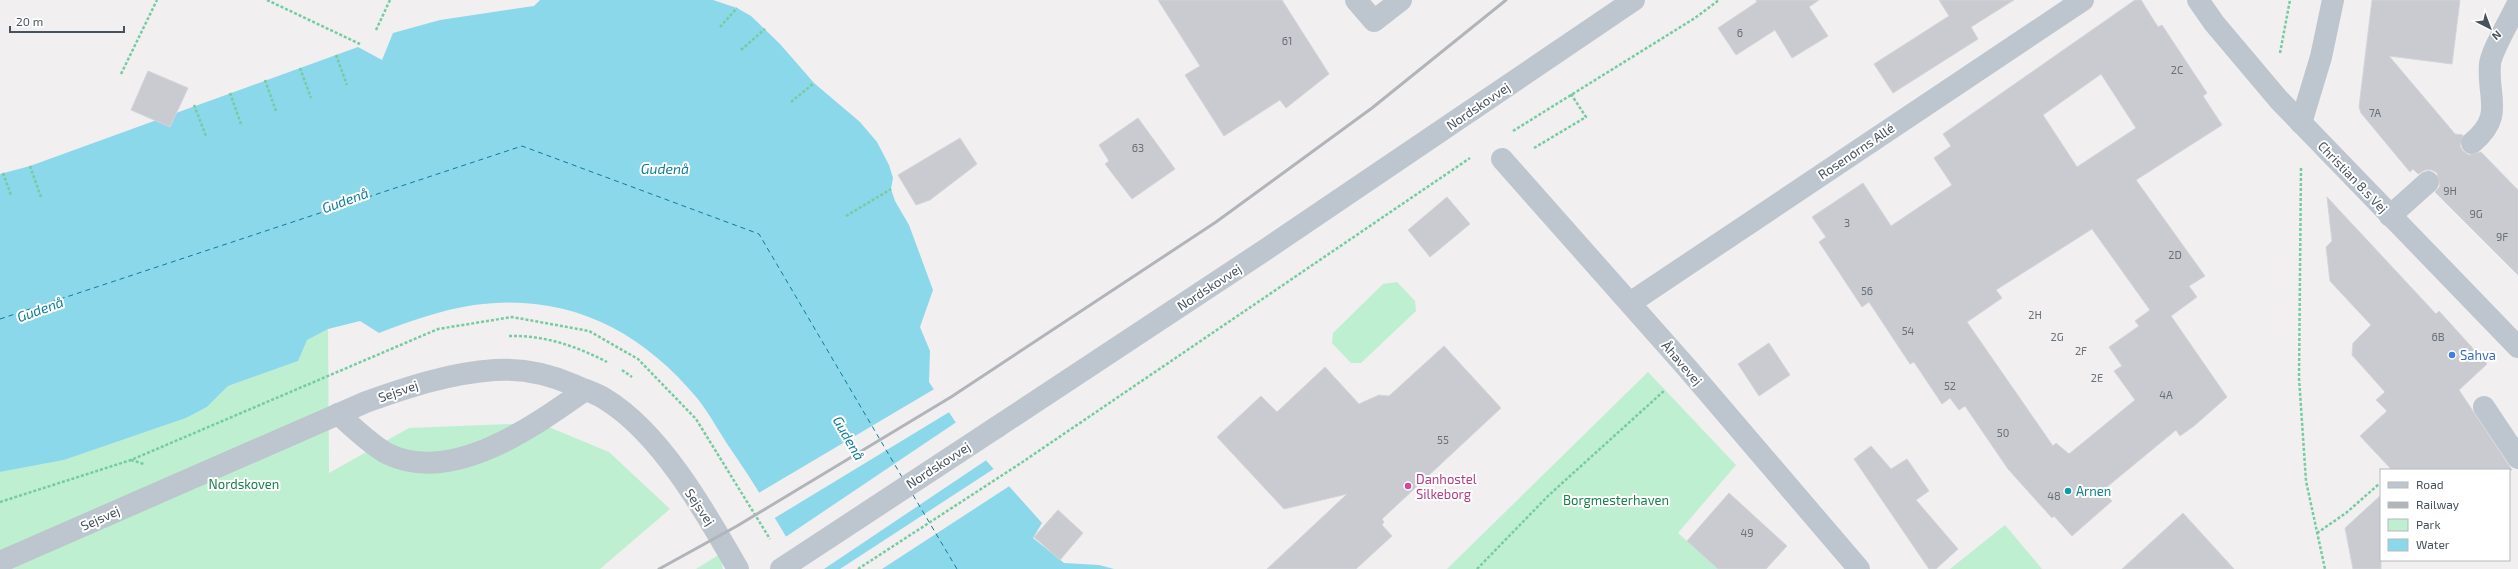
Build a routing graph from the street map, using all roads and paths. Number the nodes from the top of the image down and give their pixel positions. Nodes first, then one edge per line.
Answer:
1 (157, 0) edge
2 (267, 0) edge
3 (390, 0) edge
4 (1356, 0) edge
5 (1402, 0) edge
6 (1634, 0) edge
7 (1719, 0) edge
8 (2083, 0) edge
9 (2198, 0) edge
10 (2290, 0) edge
11 (2333, 0) edge
12 (2518, 3) edge
13 (737, 8) dead end
14 (720, 27) dead end
15 (765, 29) dead end
16 (376, 30) dead end
17 (360, 44) dead end
18 (741, 50) dead end
19 (336, 55) dead end
20 (300, 68) dead end
21 (121, 74) dead end
22 (265, 80) dead end
23 (814, 83) dead end
24 (347, 85) dead end
25 (230, 93) dead end
26 (2273, 93) junction
27 (1572, 94) junction
28 (311, 98) dead end
29 (791, 102) dead end
30 (194, 105) dead end
31 (276, 111) dead end
32 (2301, 123) junction
33 (241, 124) dead end
34 (1506, 135) dead end
35 (206, 136) dead end
36 (2472, 143) dead end
37 (1473, 156) dead end
38 (1504, 162) joint
39 (30, 166) dead end
40 (3, 173) dead end
41 (2428, 182) dead end
42 (891, 189) dead end
43 (11, 195) dead end
44 (41, 197) dead end
45 (846, 216) dead end
46 (2390, 216) junction
47 (1630, 303) junction
48 (2518, 347) edge
49 (1688, 369) junction
50 (585, 390) junction
51 (2484, 406) dead end
52 (338, 414) junction
53 (2518, 458) edge
54 (131, 460) dead end
55 (2378, 484) dead end
56 (0, 502) edge
57 (2317, 533) junction
58 (0, 562) edge
59 (738, 569) edge
60 (781, 569) edge
61 (858, 569) edge
62 (1477, 569) edge
63 (1859, 569) edge
64 (2325, 569) edge

1 - 21 path
2 - 17 path
3 - 16 path
4 - 5 street
6 - 60 street, Nordskovvej, bridge
7 - 27 path
8 - 47 street, Rosenørns Allé
9 - 26 street, Christian 8.s Vej
10 - 26 path
11 - 32 street
12 - 36 street
13 - 14 path
15 - 18 path
19 - 24 path
20 - 28 path
22 - 31 path
23 - 29 path
25 - 33 path
26 - 32 street, Christian 8.s Vej
27 - 34 path
27 - 38 path
30 - 35 path
32 - 46 street, Christian 8.s Vej
32 - 57 path
37 - 61 path
38 - 47 street, Åhavevej
39 - 44 path
40 - 43 path
41 - 46 street
42 - 45 path
46 - 48 street, Christian 8.s Vej
47 - 49 street, Åhavevej
49 - 62 path
49 - 63 street, Åhavevej
50 - 52 street, Sejsvej
50 - 52 street
50 - 59 street, Sejsvej
51 - 53 street
52 - 58 street, Sejsvej
54 - 56 path
55 - 57 path
57 - 64 path

